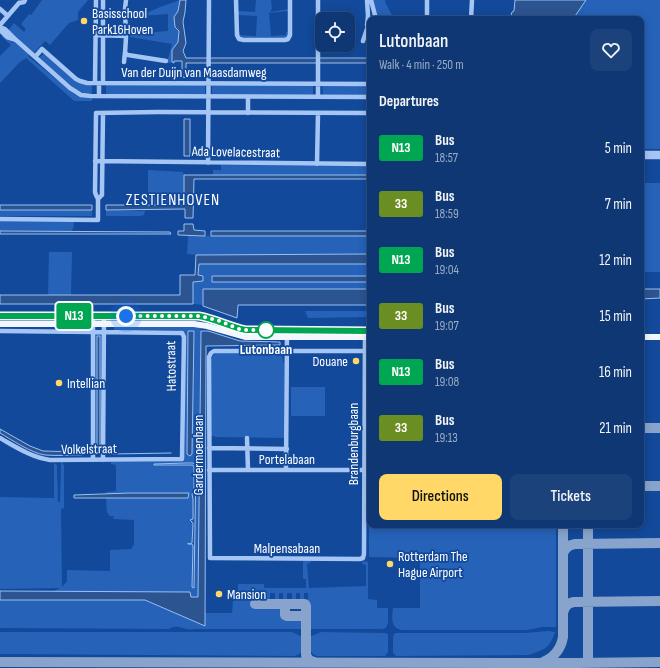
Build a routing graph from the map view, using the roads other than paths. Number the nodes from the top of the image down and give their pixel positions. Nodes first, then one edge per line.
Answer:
1 (25, 0) edge
2 (96, 0) edge
3 (103, 0) edge
4 (126, 0) edge
5 (208, 0) edge
6 (236, 0) edge
7 (290, 0) edge
8 (318, 0) edge
9 (427, 0) edge
10 (472, 0) edge
11 (18, 1) edge
12 (369, 2) edge
13 (0, 9) edge
14 (8, 16) junction
15 (368, 16) edge
16 (375, 16) edge
17 (427, 16) edge
18 (471, 16) edge
19 (0, 26) edge
20 (0, 30) edge
21 (367, 31) edge
22 (95, 35) junction
23 (103, 35) junction
24 (126, 36) junction
25 (16, 40) junction
26 (363, 41) dead end
27 (125, 52) junction
28 (34, 57) junction
29 (166, 61) dead end
30 (124, 62) dead end
31 (99, 83) junction
32 (208, 83) junction
33 (318, 83) junction
34 (367, 84) edge
35 (99, 96) junction
36 (208, 97) junction
37 (248, 97) junction
38 (318, 97) junction
39 (367, 97) edge
40 (208, 112) junction
41 (103, 113) junction
42 (248, 113) junction
43 (318, 113) junction
44 (367, 113) edge
45 (644, 153) edge
46 (660, 153) edge
47 (644, 156) edge
48 (660, 157) edge
49 (95, 161) junction
50 (102, 161) junction
51 (208, 163) junction
52 (317, 164) junction
53 (367, 164) edge
54 (98, 198) junction
55 (0, 219) edge
56 (0, 316) edge
57 (93, 316) junction
58 (104, 316) junction
59 (0, 324) edge
60 (93, 324) junction
61 (104, 324) junction
62 (0, 331) edge
63 (93, 332) junction
64 (104, 332) junction
65 (287, 333) junction
66 (367, 334) edge
67 (644, 337) edge
68 (660, 337) edge
69 (287, 351) junction
70 (365, 351) junction
71 (0, 438) edge
72 (247, 438) dead end
73 (209, 448) junction
74 (247, 448) junction
75 (287, 448) junction
76 (182, 459) joint
77 (93, 460) junction
78 (103, 460) junction
79 (209, 470) junction
80 (248, 470) junction
81 (286, 470) junction
82 (364, 470) junction
83 (210, 558) joint
84 (363, 558) joint

1 - 11 street
2 - 22 street
3 - 23 street
4 - 24 street
5 - 32 street
6 - 7 street
8 - 33 street
9 - 17 street
10 - 18 street
11 - 14 street
12 - 15 street
12 - 16 street
13 - 14 street
14 - 19 street
19 - 25 street, Van der Duijn van Maasdamweg
20 - 25 street, Van der Duijn van Maasdamweg
21 - 26 street
22 - 23 street
22 - 31 street
23 - 24 street
23 - 31 street
24 - 27 street
25 - 28 street, Van der Duijn van Maasdamweg
27 - 29 street
27 - 30 street
28 - 31 street, Van der Duijn van Maasdamweg
28 - 35 street, Van der Duijn van Maasdamweg
31 - 32 street, Van der Duijn van Maasdamweg
31 - 35 street
32 - 33 street, Van der Duijn van Maasdamweg
32 - 36 street
33 - 34 street, Van der Duijn van Maasdamweg
33 - 38 street
35 - 36 street, Van der Duijn van Maasdamweg
36 - 37 street, Van der Duijn van Maasdamweg
36 - 40 street
37 - 38 street, Van der Duijn van Maasdamweg
37 - 42 street, Van der Duijn van Maasdamweg
38 - 39 street, Van der Duijn van Maasdamweg
40 - 41 street
40 - 42 street
40 - 51 street
41 - 49 street
41 - 50 street
42 - 43 street
43 - 44 street
43 - 52 street
45 - 46 street
47 - 48 street
49 - 50 street, Ada Lovelacestraat
49 - 54 street
50 - 51 street, Ada Lovelacestraat
50 - 54 street
51 - 52 street, Ada Lovelacestraat
52 - 53 street, Ada Lovelacestraat
54 - 55 street
56 - 57 main road
57 - 58 main road
57 - 60 street
58 - 61 street
58 - 65 main road
59 - 60 main road
60 - 61 main road
60 - 63 street
61 - 64 street
61 - 65 main road
62 - 63 street, Hatostraat
63 - 64 street, Hatostraat
63 - 77 street
64 - 76 street, Hatostraat
64 - 78 street
65 - 66 main road
65 - 69 street
66 - 70 street, Brandenburgbaan
67 - 68 main road
69 - 70 street
69 - 73 street, Gardermoenbaan
69 - 75 street
70 - 82 street, Brandenburgbaan
71 - 77 street, Volkelstraat
72 - 74 street
73 - 74 street
73 - 79 street, Gardermoenbaan
74 - 75 street
74 - 80 street
75 - 81 street
76 - 78 street, Volkelstraat
77 - 78 street, Volkelstraat
79 - 80 street, Portelabaan
79 - 83 street, Gardermoenbaan
80 - 81 street, Portelabaan
81 - 82 street, Portelabaan
82 - 84 street, Brandenburgbaan
83 - 84 street, Malpensabaan

